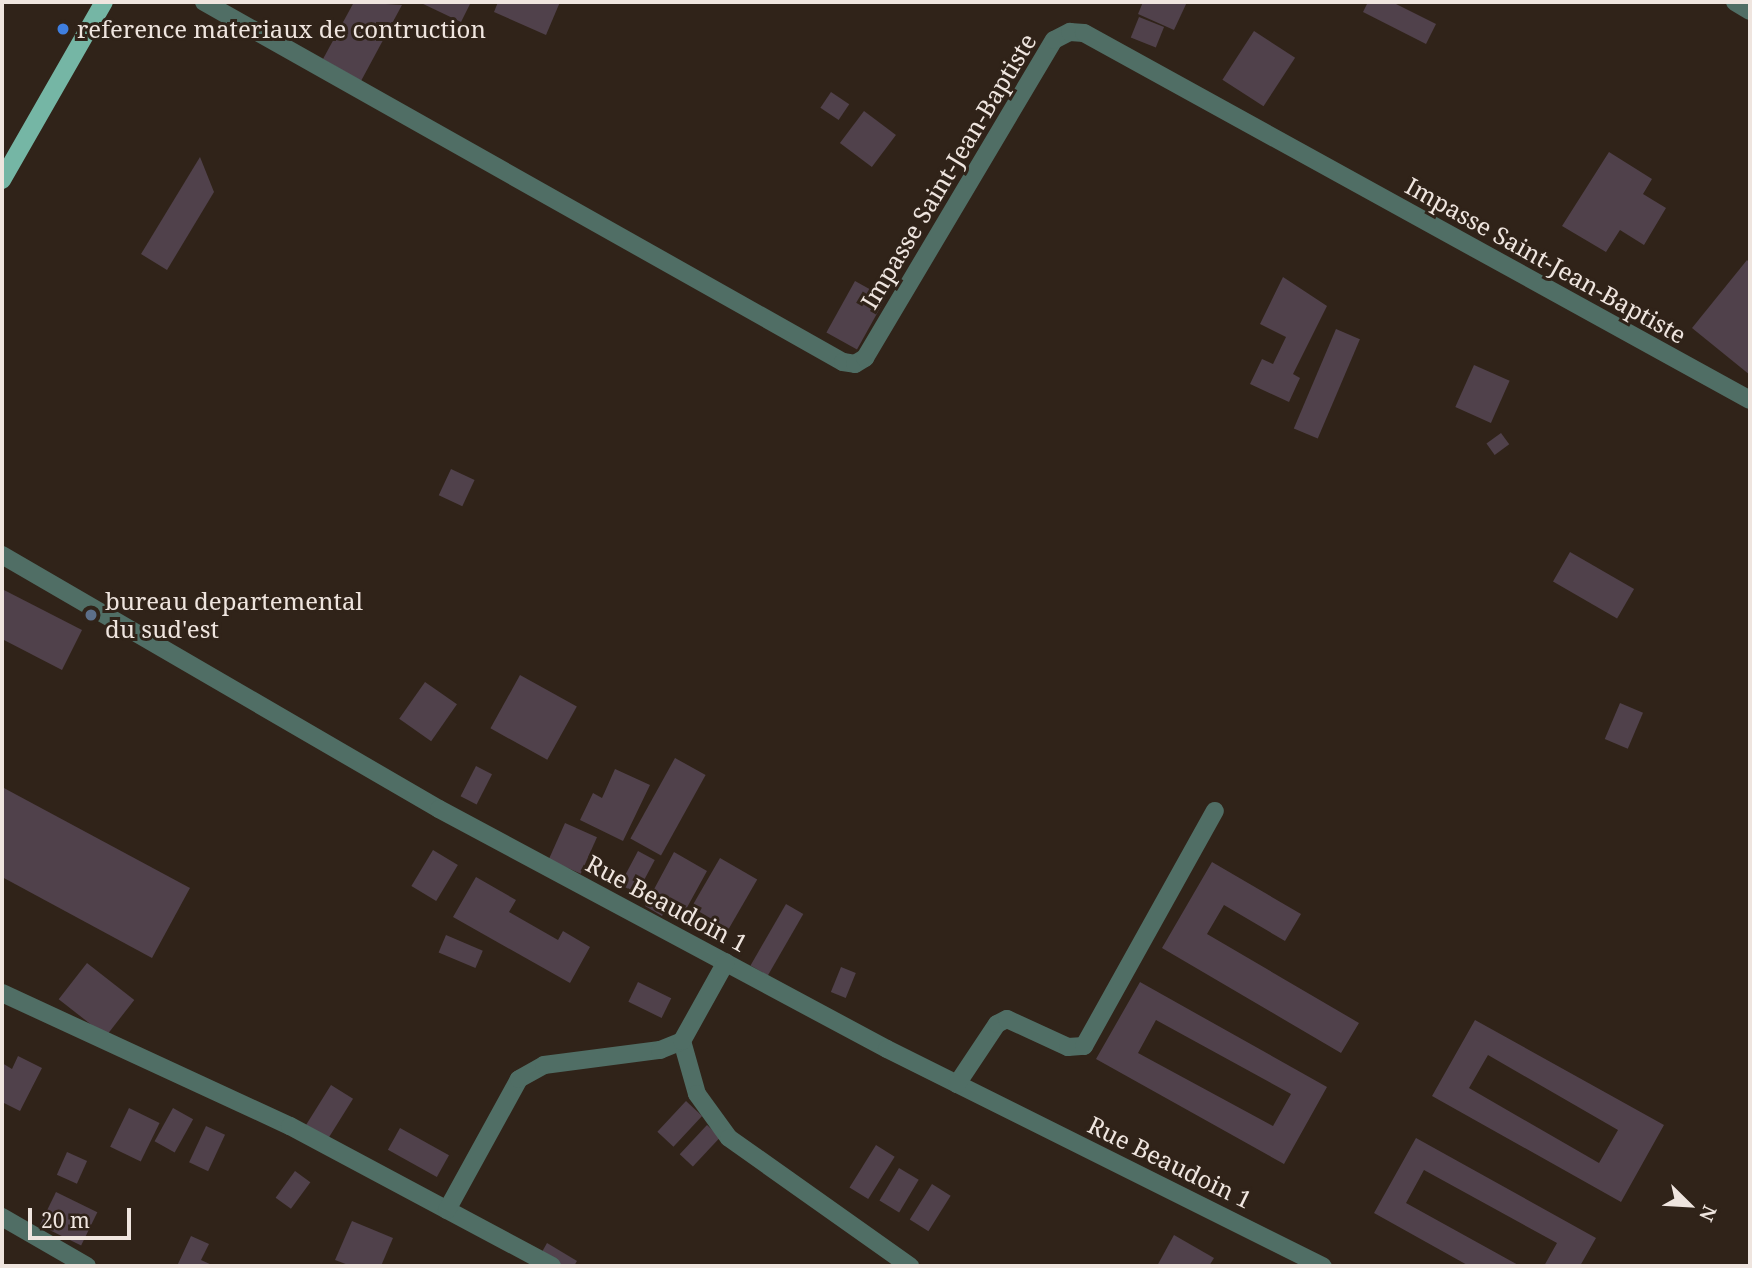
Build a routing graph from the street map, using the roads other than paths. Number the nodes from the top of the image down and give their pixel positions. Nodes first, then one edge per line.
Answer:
1 (104, 2) edge
2 (204, 2) edge
3 (1735, 2) edge
4 (1750, 11) edge
5 (2, 180) edge
6 (1750, 400) edge
7 (2, 555) edge
8 (1215, 811) dead end
9 (726, 962) junction
10 (2, 993) edge
11 (682, 1041) junction
12 (957, 1084) junction
13 (447, 1210) junction
14 (2, 1217) edge
15 (87, 1266) edge
16 (552, 1266) edge
17 (911, 1266) edge
18 (1323, 1266) edge

1 - 5 main road
2 - 6 street, Impasse Saint-Jean-Baptiste
3 - 4 street
7 - 9 street, Rue Beaudoin 1
8 - 12 street
9 - 11 street
9 - 12 street, Rue Beaudoin 1
10 - 13 street
11 - 13 street
11 - 17 street
12 - 18 street, Rue Beaudoin 1
13 - 16 street
14 - 15 street

